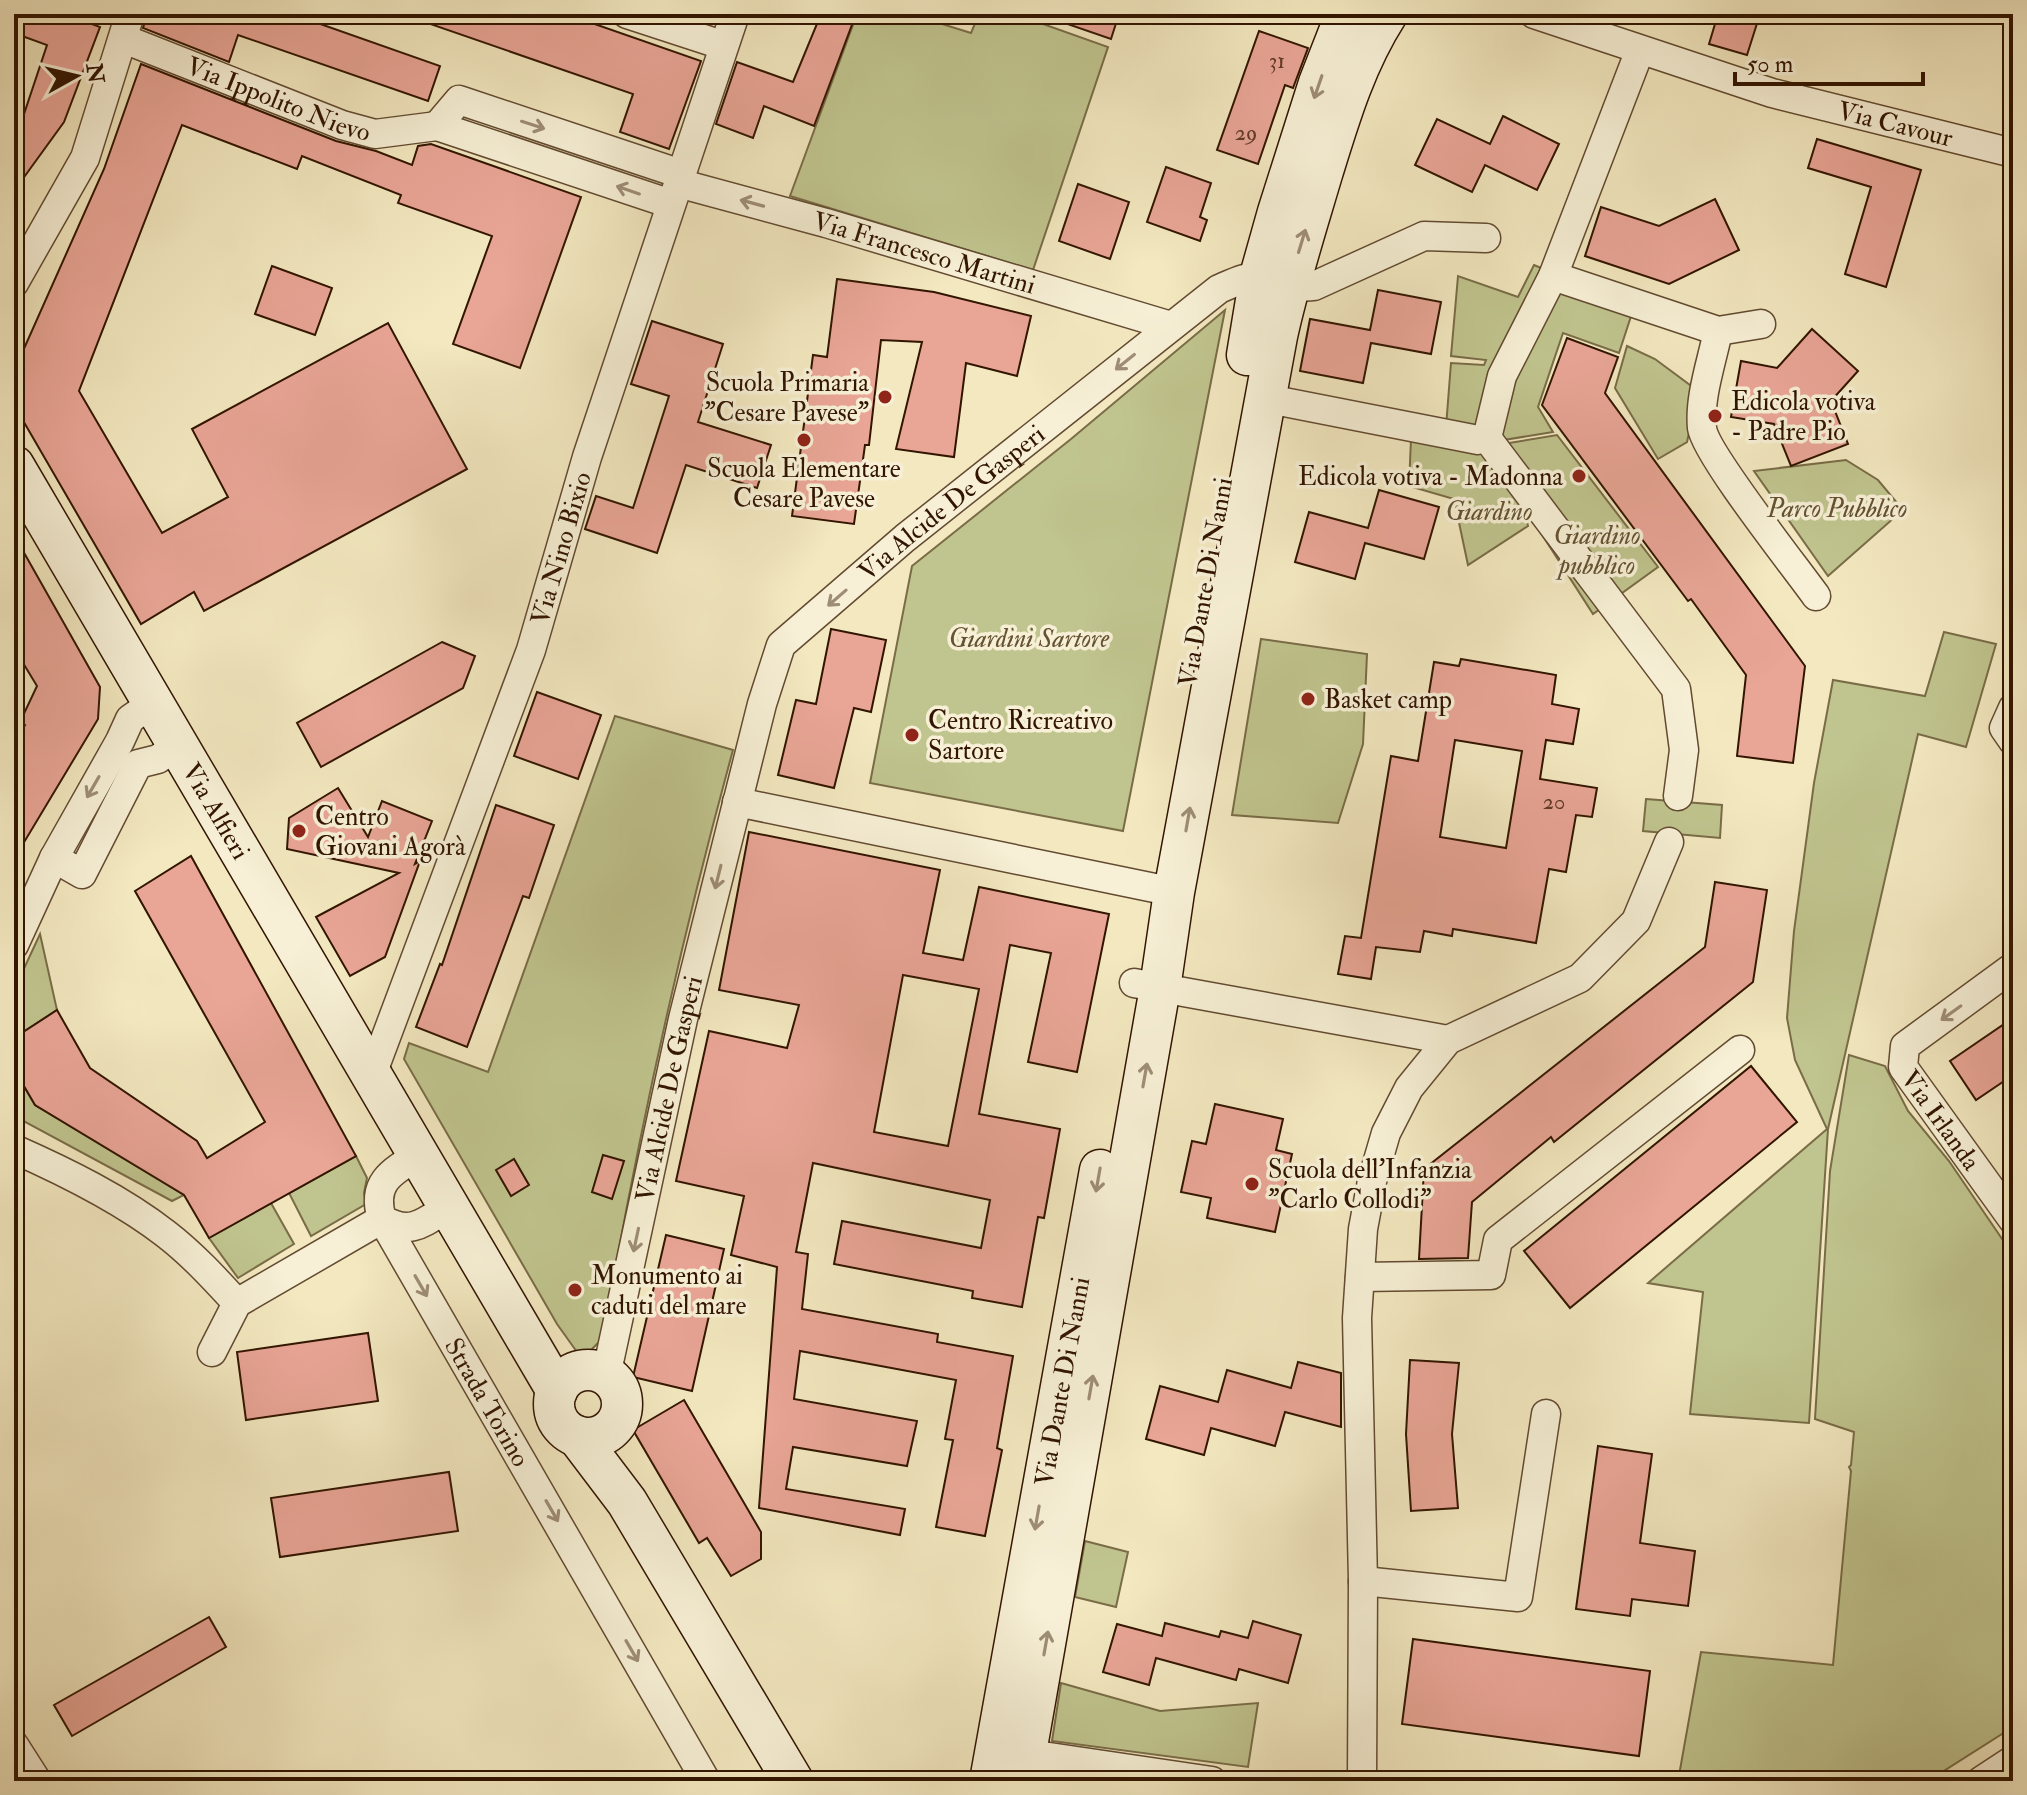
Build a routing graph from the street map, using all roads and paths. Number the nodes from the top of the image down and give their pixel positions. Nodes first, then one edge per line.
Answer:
1 (627, 14) edge
2 (1346, 14) edge
3 (1387, 14) edge
4 (1534, 14) edge
5 (127, 26) edge
6 (727, 33) edge
7 (1640, 50) junction
8 (2013, 153) edge
9 (676, 187) junction
10 (1486, 238) dead end
11 (1553, 276) junction
12 (1274, 280) junction
13 (14, 283) edge
14 (1761, 324) dead end
15 (1171, 326) junction
16 (1718, 331) junction
17 (1264, 398) junction
18 (1478, 440) dead end
19 (14, 466) edge
20 (1816, 596) dead end
21 (153, 703) junction
22 (2013, 708) edge
23 (120, 741) junction
24 (2013, 741) edge
25 (177, 746) junction
26 (138, 764) junction
27 (1678, 796) dead end
28 (737, 802) junction
29 (1669, 842) dead end
30 (54, 858) junction
31 (1161, 890) junction
32 (14, 945) edge
33 (2013, 967) edge
34 (1147, 986) junction
35 (1448, 1040) junction
36 (1740, 1050) dead end
37 (371, 1077) junction
38 (14, 1149) edge
39 (418, 1156) junction
40 (448, 1207) junction
41 (382, 1219) junction
42 (2013, 1220) edge
43 (1360, 1277) junction
44 (237, 1303) junction
45 (212, 1352) dead end
46 (606, 1376) junction
47 (557, 1391) junction
48 (1546, 1414) dead end
49 (595, 1432) junction
50 (1363, 1581) junction
51 (14, 1745) edge
52 (2013, 1760) edge
53 (1008, 1766) edge
54 (785, 1778) edge
55 (37, 1781) edge
56 (706, 1781) edge
57 (1212, 1781) edge
58 (1362, 1781) edge
59 (1981, 1781) edge

1 - 6 street
2 -> 12 street, Via Dante Di Nanni
12 -> 3 street, Via Dante Di Nanni
4 - 7 street, Via Cavour
5 - 9 street, Via Ippolito Nievo
5 - 13 street
6 - 9 street, Via Nino Bixio
7 - 8 street, Via Cavour
7 - 11 street
15 -> 9 street, Via Francesco Martini
9 - 37 street, Via Nino Bixio
10 - 12 street
11 - 16 street
11 - 27 street
12 - 15 street, Via Alcide De Gasperi
12 - 17 street, Via Dante Di Nanni
12 - 31 street, Via Dante Di Nanni
14 - 16 street
15 -> 28 street, Via Alcide De Gasperi
16 - 20 street
17 - 18 street
31 -> 17 street, Via Dante Di Nanni
19 - 21 street, Via Alfieri
21 - 23 street
21 - 25 street, Via Alfieri
22 - 24 street
23 - 26 street
23 -> 30 street
25 - 26 street
25 - 37 street, Via Alfieri
26 - 30 street
28 - 31 street
28 -> 46 street, Via Alcide De Gasperi
29 - 35 street
30 - 32 street
31 - 34 street, Via Dante Di Nanni
33 -> 42 street, Via Irlanda
34 - 35 street
34 - 53 street, Via Dante Di Nanni
35 - 43 street
36 - 43 street
37 - 39 street, Via Alfieri
38 - 44 street
39 - 40 street, Via Alfieri
39 - 41 street
40 - 41 street
40 - 47 street, Via Alfieri
41 - 44 street
41 -> 56 street, Strada Torino
43 - 50 street
44 - 45 street
46 - 47 street
46 - 49 street
47 - 49 street
48 - 50 street
49 - 54 street
50 - 58 street
51 - 55 street
52 - 59 street
53 - 57 street

